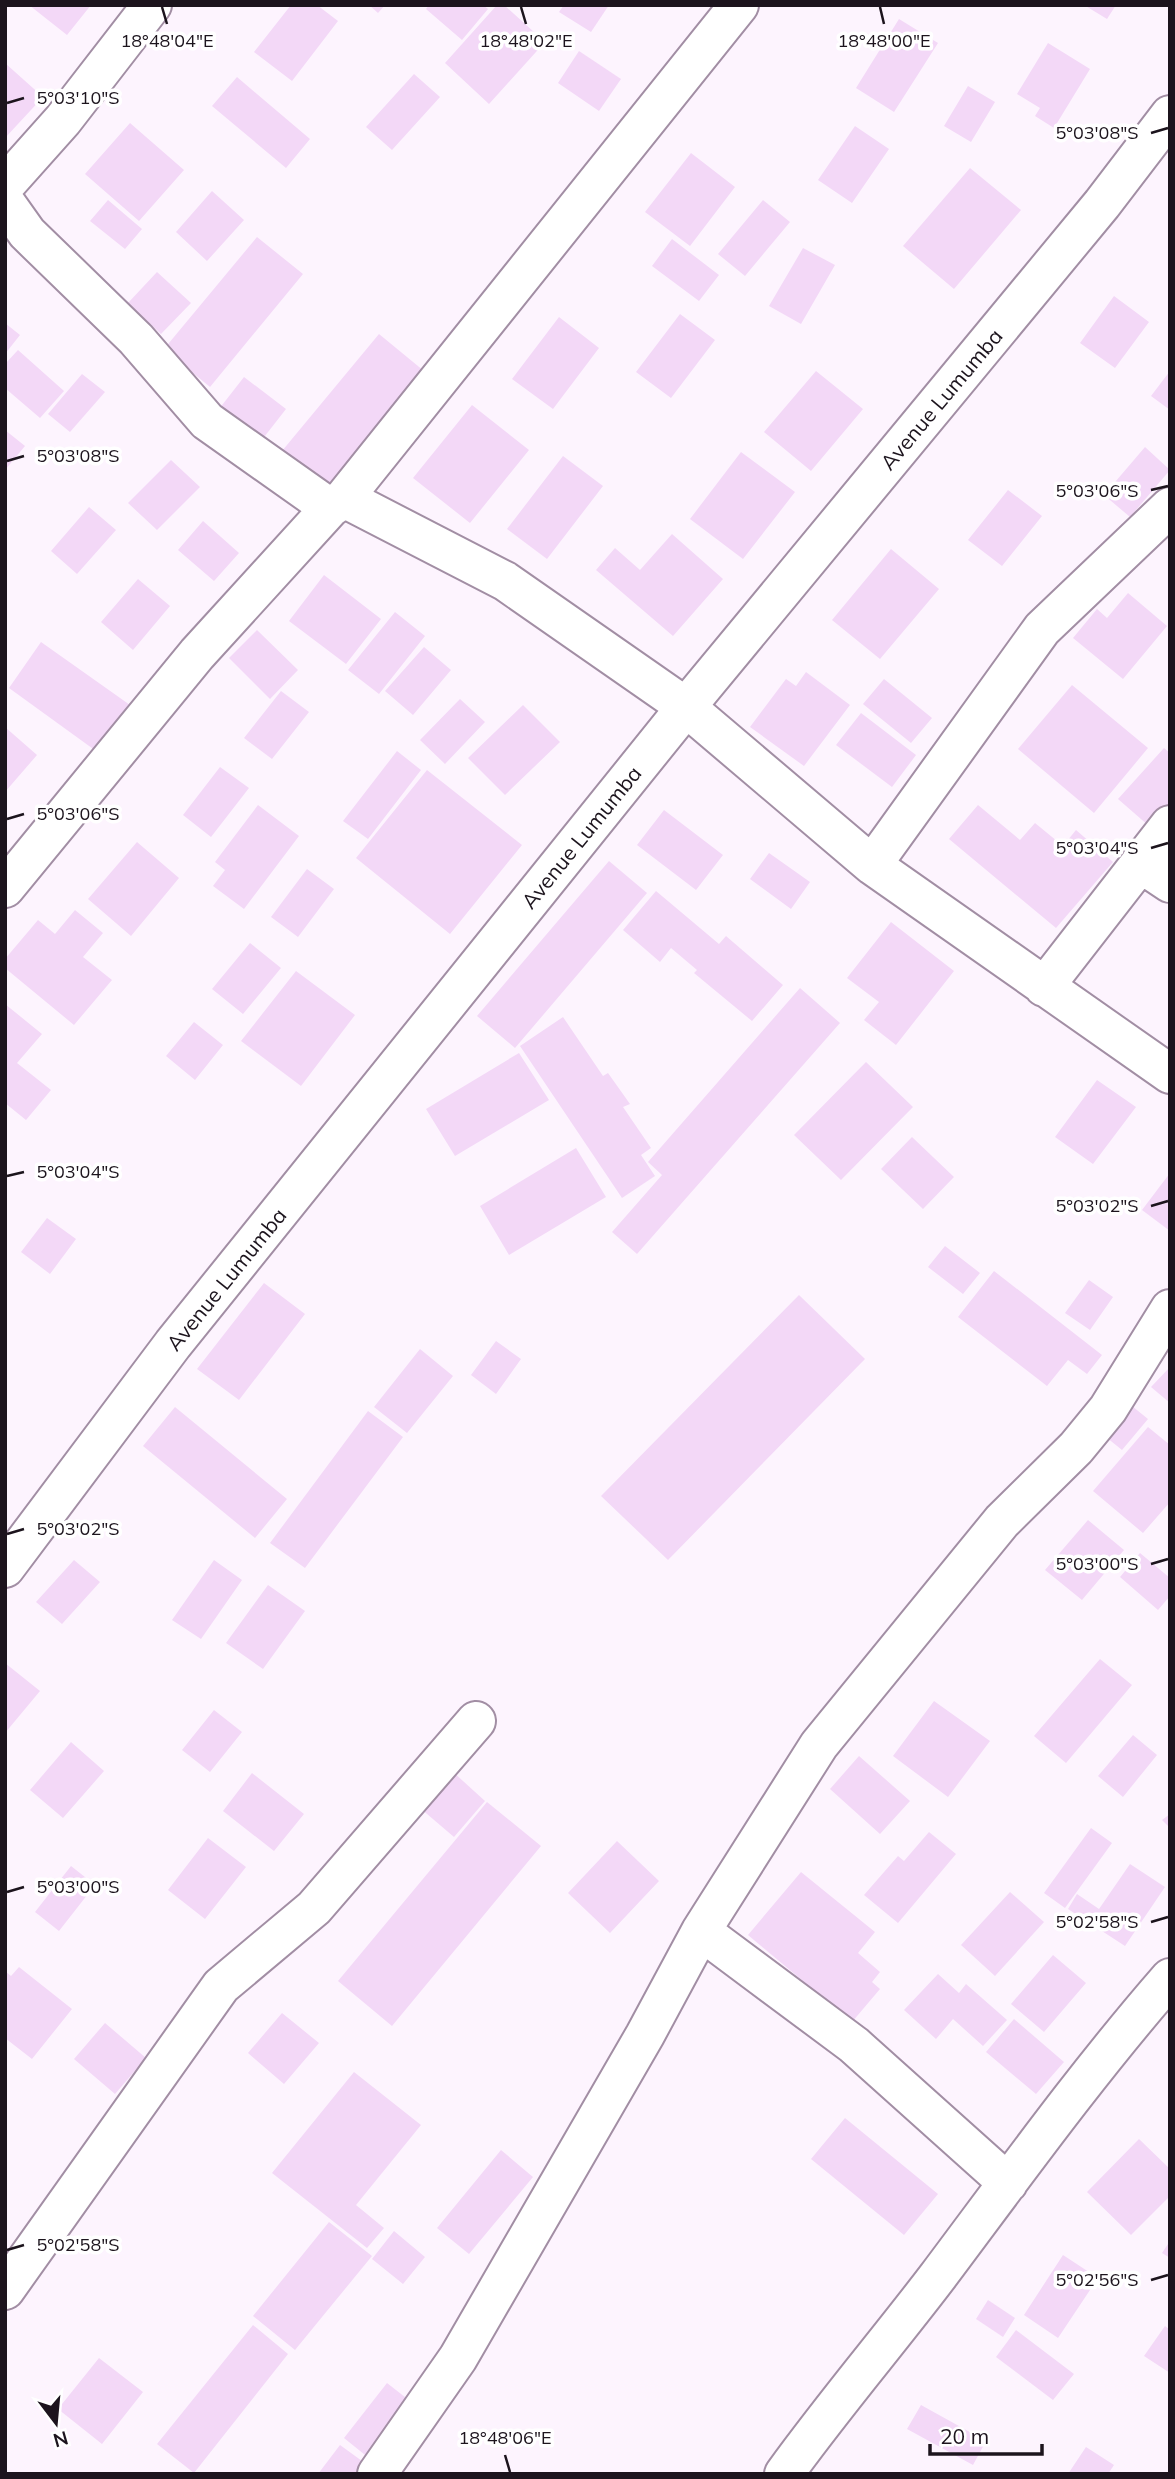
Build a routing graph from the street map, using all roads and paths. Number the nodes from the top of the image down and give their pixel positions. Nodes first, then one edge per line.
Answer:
1 (152, 5) edge
2 (739, 5) edge
3 (1170, 115) edge
4 (5, 185) edge
5 (5, 202) edge
6 (337, 503) junction
7 (1170, 507) edge
8 (686, 707) junction
9 (1170, 825) edge
10 (872, 864) junction
11 (1155, 873) edge
12 (5, 888) edge
13 (1044, 986) junction
14 (1170, 1074) edge
15 (1170, 1308) edge
16 (5, 1568) edge
17 (476, 1721) dead end
18 (701, 1931) junction
19 (1170, 1978) edge
20 (1008, 2183) junction
21 (5, 2290) edge
22 (377, 2474) edge
23 (784, 2474) edge

1 - 4 street
2 - 6 street
3 - 8 street, Avenue Lumumba
5 - 6 street
6 - 8 street
6 - 12 street
7 - 10 street
8 - 10 street
8 - 16 street, Avenue Lumumba
9 - 11 street
10 - 13 street
11 - 13 street
13 - 14 street
15 - 18 street
17 - 21 street
18 - 20 street
18 - 22 street
19 - 20 street
20 - 23 street

